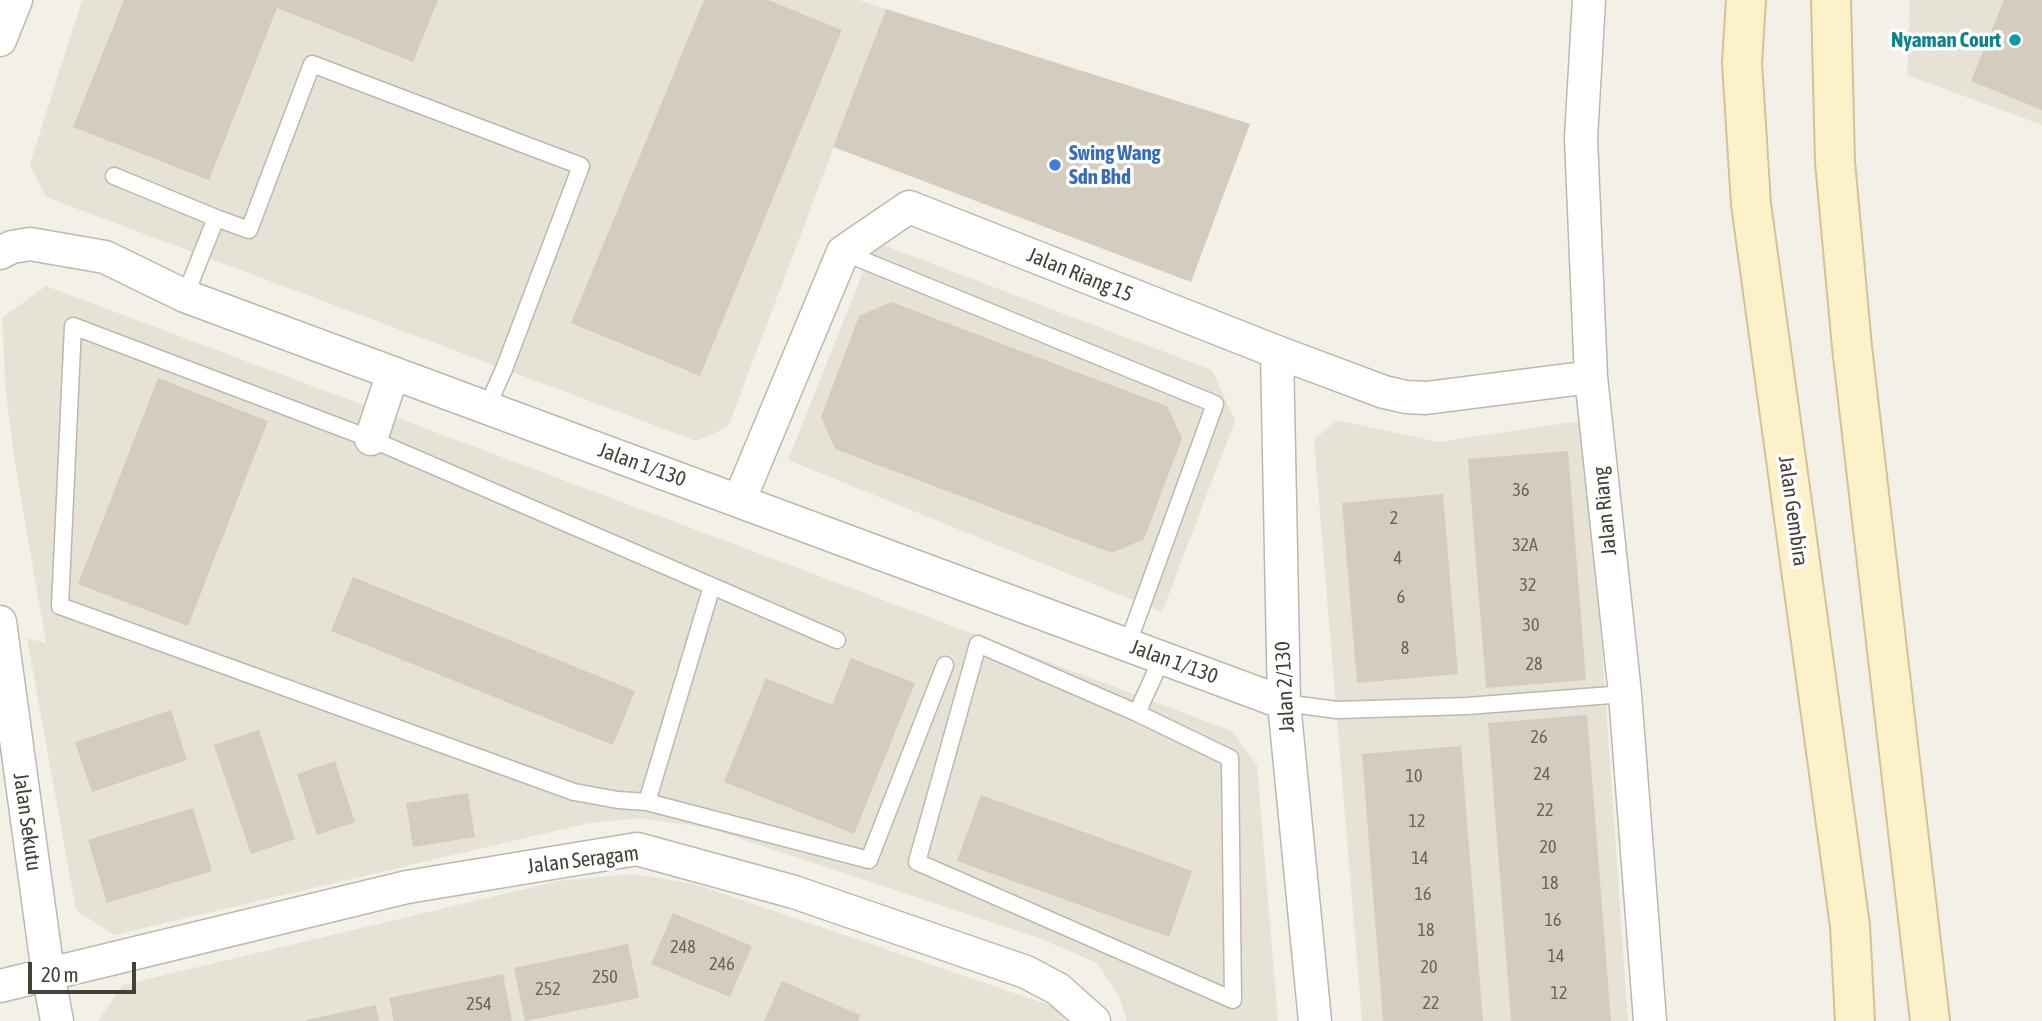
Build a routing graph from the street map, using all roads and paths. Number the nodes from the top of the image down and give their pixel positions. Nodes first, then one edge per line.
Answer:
1 (16, 0) edge
2 (1589, 0) edge
3 (1746, 0) edge
4 (1831, 0) edge
5 (0, 40) edge
6 (114, 176) dead end
7 (216, 218) junction
8 (843, 252) junction
9 (0, 253) edge
10 (185, 296) junction
11 (1277, 352) junction
12 (393, 373) junction
13 (1591, 377) junction
14 (487, 407) junction
15 (371, 439) junction
16 (739, 501) junction
17 (712, 586) junction
18 (0, 622) edge
19 (837, 640) dead end
20 (1128, 646) junction
21 (1162, 658) junction
22 (945, 665) dead end
23 (1625, 694) junction
24 (1284, 703) junction
25 (1137, 713) junction
26 (647, 802) junction
27 (48, 973) junction
28 (0, 986) edge
29 (57, 1021) edge
30 (1094, 1021) edge
31 (1315, 1021) edge
32 (1650, 1021) edge
33 (1855, 1021) edge
34 (1930, 1021) edge

1 - 5 street
2 - 13 street, Jalan Riang
3 - 33 main road, Jalan Gembira
4 - 34 main road
6 - 7 lane
7 - 10 lane
7 - 14 lane
8 - 11 street, Jalan Riang 15
8 - 16 street
8 - 20 lane
9 - 10 street, Jalan 1/130
10 - 12 street, Jalan 1/130
11 - 13 street, Jalan Riang 15
11 - 24 street, Jalan 2/130
12 - 14 street, Jalan 1/130
12 - 15 street
13 - 23 street, Jalan Riang
14 - 16 street, Jalan 1/130
15 - 17 lane
15 - 26 lane
16 - 20 street, Jalan 1/130
17 - 19 lane
17 - 26 lane
18 - 27 street, Jalan Sekutu
20 - 21 street, Jalan 1/130
21 - 24 street, Jalan 1/130
21 - 25 lane
22 - 26 lane
23 - 24 lane
23 - 32 street, Jalan Riang
24 - 31 street, Jalan 2/130
25 - 25 lane
27 - 28 street, Jalan Seragam
27 - 29 street, Jalan Sekutu
27 - 30 street, Jalan Seragam

